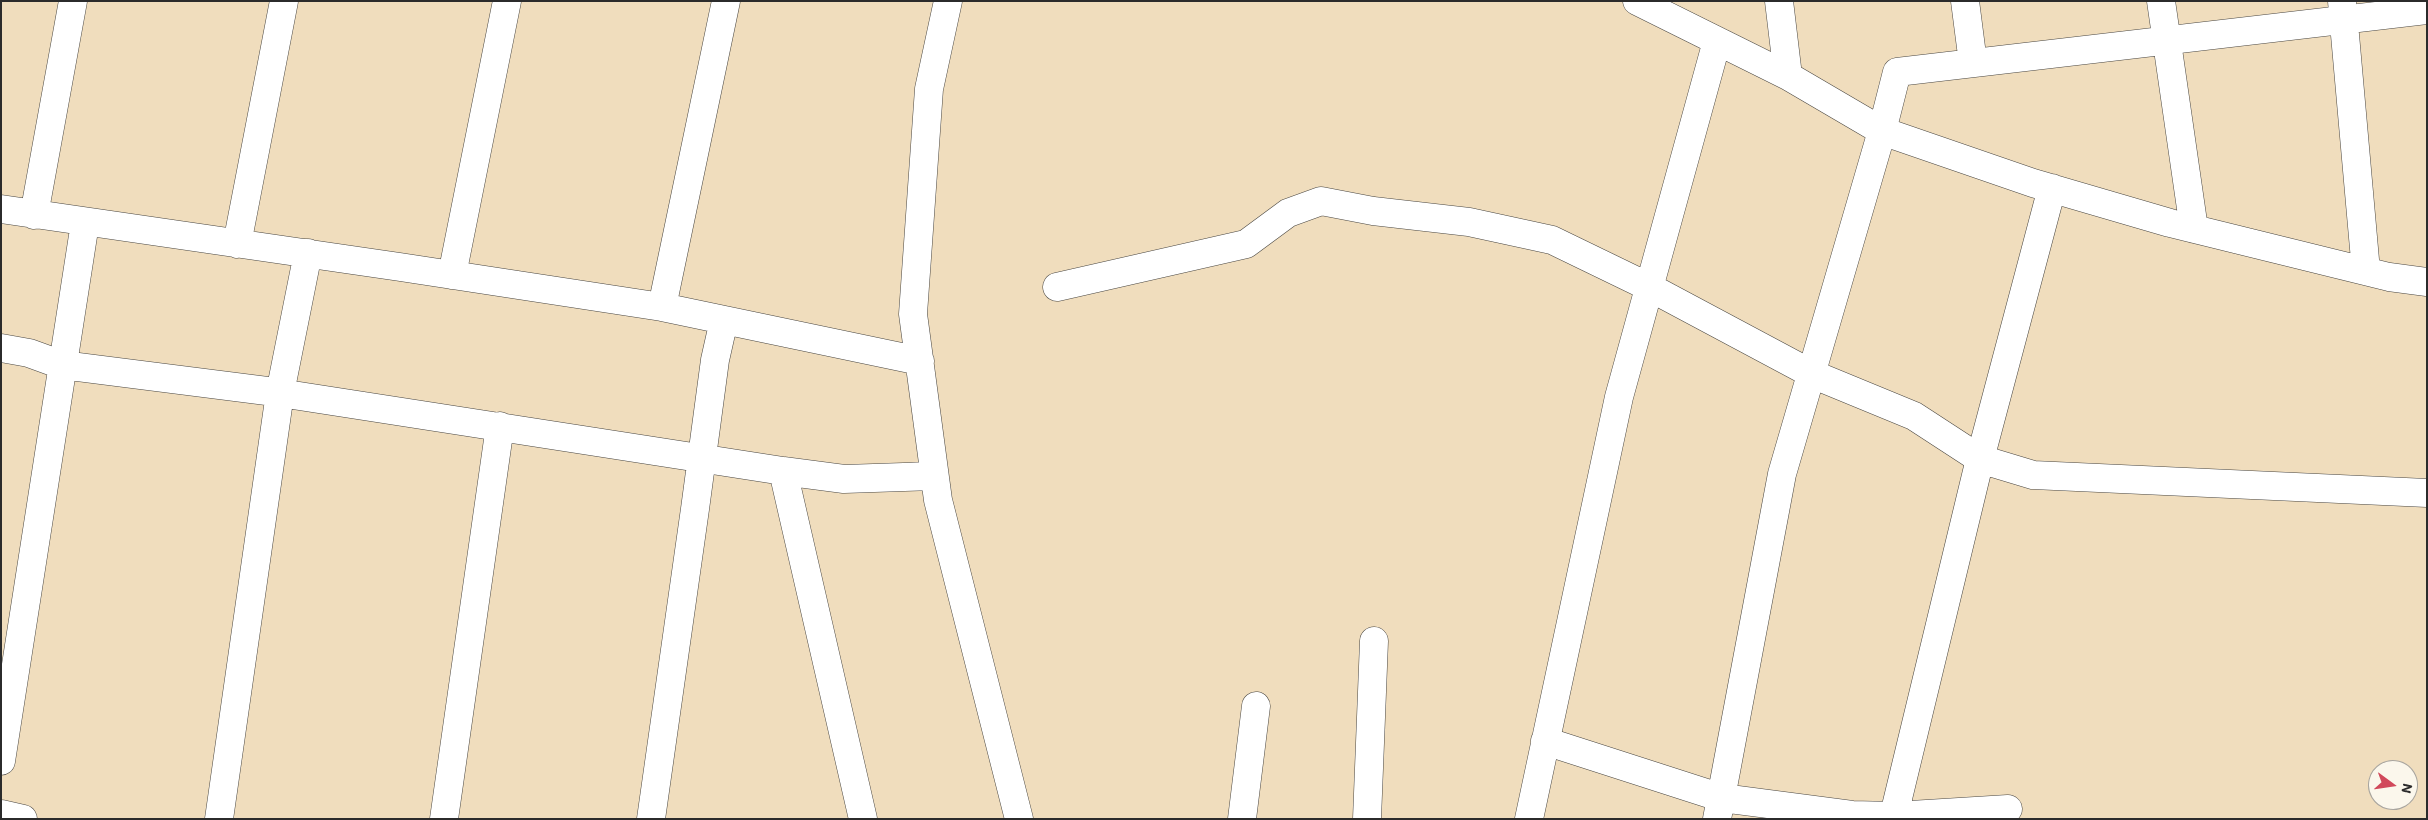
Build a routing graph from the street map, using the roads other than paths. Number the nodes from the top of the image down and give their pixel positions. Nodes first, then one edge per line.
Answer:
1 (72, 1) edge
2 (284, 1) edge
3 (507, 1) edge
4 (726, 1) edge
5 (948, 1) edge
6 (1637, 1) edge
7 (1779, 1) edge
8 (1965, 1) edge
9 (2161, 1) edge
10 (2343, 10) edge
11 (2427, 10) edge
12 (1717, 41) junction
13 (2166, 41) junction
14 (1972, 64) junction
15 (1788, 76) junction
16 (1882, 131) junction
17 (2052, 188) junction
18 (1, 209) edge
19 (34, 215) junction
20 (85, 223) junction
21 (2194, 229) junction
22 (237, 244) junction
23 (308, 253) junction
24 (2366, 271) junction
25 (452, 274) junction
26 (2427, 282) edge
27 (1057, 287) dead end
28 (1649, 287) junction
29 (662, 307) junction
30 (724, 320) junction
31 (1, 348) edge
32 (920, 362) junction
33 (62, 364) junction
34 (1812, 374) junction
35 (280, 393) junction
36 (500, 426) junction
37 (1980, 459) junction
38 (702, 460) junction
39 (783, 471) junction
40 (934, 476) junction
41 (2427, 493) edge
42 (1374, 640) dead end
43 (1256, 706) dead end
44 (1545, 741) junction
45 (1, 761) edge
46 (1720, 808) edge
47 (2008, 809) dead end
48 (1, 814) edge
49 (1893, 817) edge
50 (22, 819) edge
51 (219, 819) edge
52 (444, 819) edge
53 (651, 819) edge
54 (863, 819) edge
55 (1018, 819) edge
56 (1242, 819) edge
57 (1367, 819) edge
58 (1529, 819) edge

1 - 19 street
2 - 22 street
3 - 25 street
4 - 29 street
5 - 32 street
6 - 12 street
7 - 15 street
8 - 14 street
9 - 13 street
10 - 11 street
10 - 13 street
10 - 24 street
12 - 15 street
12 - 28 street
13 - 14 street
13 - 21 street
14 - 16 street
15 - 16 street
16 - 17 street
16 - 34 street
17 - 21 street
17 - 37 street
18 - 19 street
19 - 20 street
20 - 22 street
20 - 33 street
21 - 24 street
22 - 23 street
23 - 25 street
23 - 35 street
24 - 26 street
25 - 29 street
27 - 28 street
28 - 34 street
28 - 44 street
29 - 30 street
30 - 32 street
30 - 38 street
31 - 33 street
32 - 40 street
33 - 35 street
33 - 45 street
34 - 37 street
34 - 46 street
35 - 36 street
35 - 51 street
36 - 38 street
36 - 52 street
37 - 41 street
37 - 49 street
38 - 39 street
38 - 53 street
39 - 40 street
39 - 54 street
40 - 55 street
42 - 57 street
43 - 56 street
44 - 46 street
44 - 58 street
46 - 49 street
47 - 49 street
48 - 50 street

